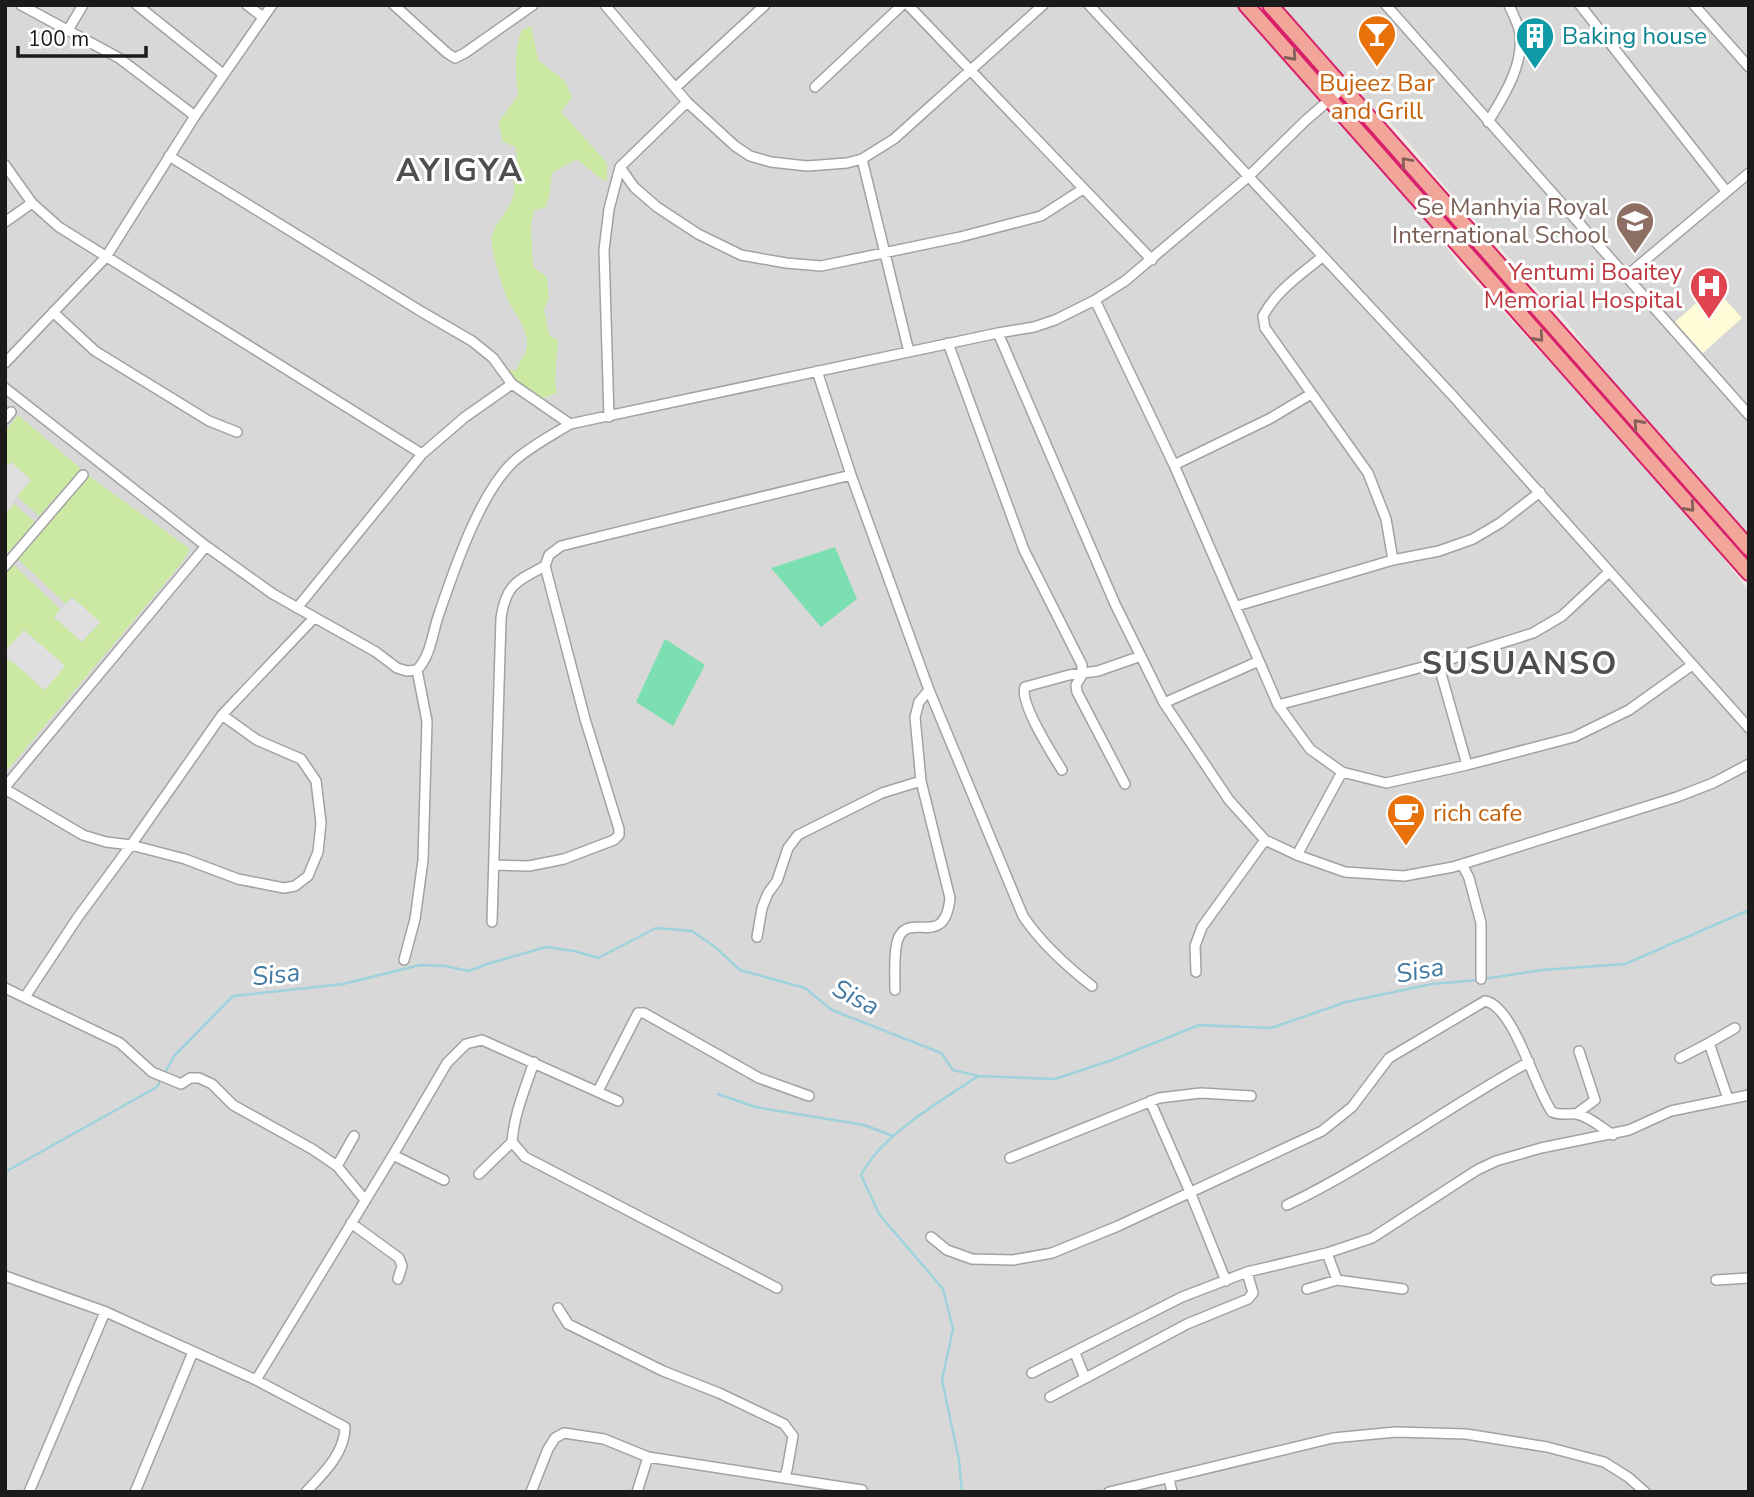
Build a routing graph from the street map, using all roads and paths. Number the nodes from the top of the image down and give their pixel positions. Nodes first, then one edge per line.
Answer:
1 (21, 5) edge
2 (83, 5) edge
3 (137, 5) edge
4 (247, 5) edge
5 (272, 5) edge
6 (394, 5) edge
7 (533, 5) edge
8 (765, 5) edge
9 (902, 5) edge
10 (908, 5) edge
11 (1043, 5) edge
12 (1089, 5) edge
13 (1246, 5) edge
14 (1270, 5) edge
15 (1386, 5) edge
16 (1509, 5) edge
17 (1580, 5) edge
18 (1693, 5) edge
19 (608, 6) edge
20 (263, 17) junction
21 (68, 30) junction
22 (1749, 67) edge
23 (973, 71) junction
24 (223, 74) junction
25 (815, 87) dead end
26 (675, 88) junction
27 (1342, 89) junction
28 (1330, 99) junction
29 (687, 102) junction
30 (195, 116) junction
31 (1488, 122) junction
32 (169, 156) junction
33 (862, 159) junction
34 (5, 165) edge
35 (620, 167) junction
36 (1749, 173) edge
37 (1248, 177) junction
38 (1083, 189) junction
39 (1726, 191) junction
40 (32, 203) junction
41 (5, 222) edge
42 (885, 254) junction
43 (106, 257) junction
44 (1322, 257) junction
45 (1152, 260) junction
46 (1625, 277) junction
47 (1095, 300) junction
48 (53, 312) junction
49 (998, 333) junction
50 (948, 343) junction
51 (909, 352) junction
52 (5, 363) edge
53 (817, 371) junction
54 (512, 383) junction
55 (5, 388) edge
56 (1311, 394) junction
57 (1749, 415) edge
58 (609, 417) junction
59 (570, 424) junction
60 (237, 432) dead end
61 (422, 454) junction
62 (1174, 465) junction
63 (83, 475) dead end
64 (851, 475) junction
65 (1539, 492) junction
66 (206, 547) junction
67 (1749, 548) edge
68 (1393, 560) junction
69 (5, 566) edge
70 (545, 566) junction
71 (1608, 573) junction
72 (1749, 573) edge
73 (1237, 606) junction
74 (297, 608) junction
75 (314, 618) junction
76 (1141, 656) junction
77 (1259, 661) junction
78 (1438, 663) junction
79 (1692, 665) junction
80 (417, 670) junction
81 (1082, 675) junction
82 (929, 690) junction
83 (1164, 702) junction
84 (1278, 705) junction
85 (222, 715) junction
86 (1749, 728) edge
87 (1749, 764) edge
88 (1467, 765) junction
89 (1062, 770) dead end
90 (1342, 772) junction
91 (921, 781) junction
92 (1125, 784) dead end
93 (5, 788) edge
94 (1265, 840) junction
95 (131, 845) junction
96 (1297, 855) junction
97 (494, 864) junction
98 (1462, 864) junction
99 (492, 922) dead end
100 (757, 937) dead end
101 (404, 960) dead end
102 (1196, 972) dead end
103 (1480, 979) dead end
104 (1092, 986) dead end
105 (5, 988) edge
106 (895, 990) dead end
107 (25, 997) junction
108 (1735, 1028) dead end
109 (1709, 1042) junction
110 (1579, 1051) dead end
111 (1680, 1058) dead end
112 (534, 1062) junction
113 (1529, 1062) junction
114 (598, 1091) junction
115 (1749, 1095) edge
116 (809, 1096) dead end
117 (1251, 1096) dead end
118 (1728, 1099) junction
119 (618, 1101) dead end
120 (1150, 1101) junction
121 (1576, 1114) junction
122 (1613, 1135) junction
123 (354, 1136) dead end
124 (512, 1142) junction
125 (393, 1156) junction
126 (1010, 1158) dead end
127 (337, 1166) junction
128 (479, 1174) dead end
129 (444, 1180) dead end
130 (1191, 1192) junction
131 (365, 1200) junction
132 (1287, 1205) dead end
133 (351, 1223) junction
134 (930, 1237) dead end
135 (1327, 1253) junction
136 (1247, 1272) junction
137 (5, 1276) edge
138 (1749, 1278) edge
139 (398, 1279) dead end
140 (1226, 1280) junction
141 (1337, 1280) junction
142 (1716, 1280) dead end
143 (777, 1288) dead end
144 (1307, 1289) dead end
145 (1403, 1289) dead end
146 (558, 1308) dead end
147 (105, 1312) junction
148 (193, 1352) junction
149 (1074, 1353) junction
150 (1032, 1373) dead end
151 (1085, 1378) junction
152 (256, 1380) junction
153 (1050, 1397) dead end
154 (648, 1457) junction
155 (784, 1479) junction
156 (1169, 1479) junction
157 (862, 1490) dead end
158 (29, 1492) edge
159 (135, 1492) edge
160 (306, 1492) edge
161 (531, 1492) edge
162 (637, 1492) edge
163 (1109, 1492) edge
164 (1172, 1492) edge
165 (1645, 1492) edge

1 - 21 street
2 - 21 street
3 - 24 street
4 - 20 street
5 - 20 street
6 - 7 street
8 - 26 street
9 - 25 street
10 - 23 street
11 - 23 street
12 - 37 street
13 -> 28 highway
14 - 27 highway
15 - 31 street
16 - 31 street
17 - 39 street
18 - 22 street
19 - 26 street
20 - 24 street
21 - 30 street
23 - 33 street
23 - 38 street
24 - 30 street
26 - 29 street
27 - 28 street
67 -> 27 highway
28 - 37 street
28 -> 72 highway
29 - 33 street
29 - 35 street
30 - 32 street
31 - 46 street
32 - 43 street
32 - 54 street
33 - 42 street
34 - 40 street
35 - 42 street
35 - 58 street
36 - 39 street
37 - 44 street
37 - 45 street
38 - 42 street
38 - 45 street
39 - 46 street
40 - 41 street
40 - 43 street
42 - 51 street
43 - 48 street
43 - 61 street
44 - 56 street
44 - 65 street
45 - 47 street
46 - 57 street
47 - 49 street
47 - 62 street
48 - 52 street
48 - 60 street
49 - 50 street
49 - 76 street
50 - 51 street
50 - 81 street
51 - 53 street
53 - 58 street
53 - 64 street
54 - 59 street
54 - 61 street
55 - 66 street
56 - 62 street
56 - 68 street
58 - 59 street
59 - 80 street
61 - 74 street
62 - 73 street
63 - 69 street
64 - 70 street
64 - 82 street
65 - 68 street
65 - 71 street
66 - 74 street
66 - 93 street
68 - 73 street
70 - 97 street
70 - 97 street
71 - 78 street
71 - 79 street
73 - 77 street
74 - 75 street
75 - 80 street
75 - 85 street
76 - 81 street
76 - 83 street
77 - 83 street
77 - 84 street
78 - 84 street
78 - 88 street
79 - 86 street
79 - 88 street
80 - 101 street
81 - 89 street
81 - 92 street
82 - 91 street
82 - 104 street
83 - 94 street
84 - 90 street
85 - 95 street
85 - 95 street
87 - 98 street
88 - 90 street
90 - 96 street
91 - 100 street
91 - 106 street
93 - 95 street
94 - 96 street
94 - 102 street
95 - 107 street
96 - 98 street
97 - 99 street
98 - 103 street
105 - 107 street
107 - 127 street
108 - 109 street
109 - 111 street
109 - 118 street
110 - 121 street
112 - 114 street
112 - 124 street
112 - 125 street
113 - 121 street
113 - 130 street
113 - 132 street
114 - 116 street
114 - 119 street
115 - 118 street
117 - 120 street
118 - 122 street
120 - 126 street
120 - 130 street
121 - 122 street
122 - 135 street
123 - 127 street
124 - 128 street
124 - 143 street
125 - 129 street
125 - 131 street
127 - 131 street
130 - 134 street
130 - 140 street
131 - 133 street
133 - 139 street
133 - 152 street
135 - 136 street
135 - 141 street
136 - 140 street
136 - 151 street
137 - 147 street
138 - 142 street
140 - 149 street
141 - 144 street
141 - 145 street
146 - 155 street
147 - 148 street
147 - 158 street
148 - 152 street
148 - 159 street
149 - 150 street
149 - 151 street
151 - 153 street
152 - 160 street
154 - 155 street
154 - 161 street
154 - 162 street
155 - 157 street
156 - 163 street
156 - 164 street
156 - 165 street

